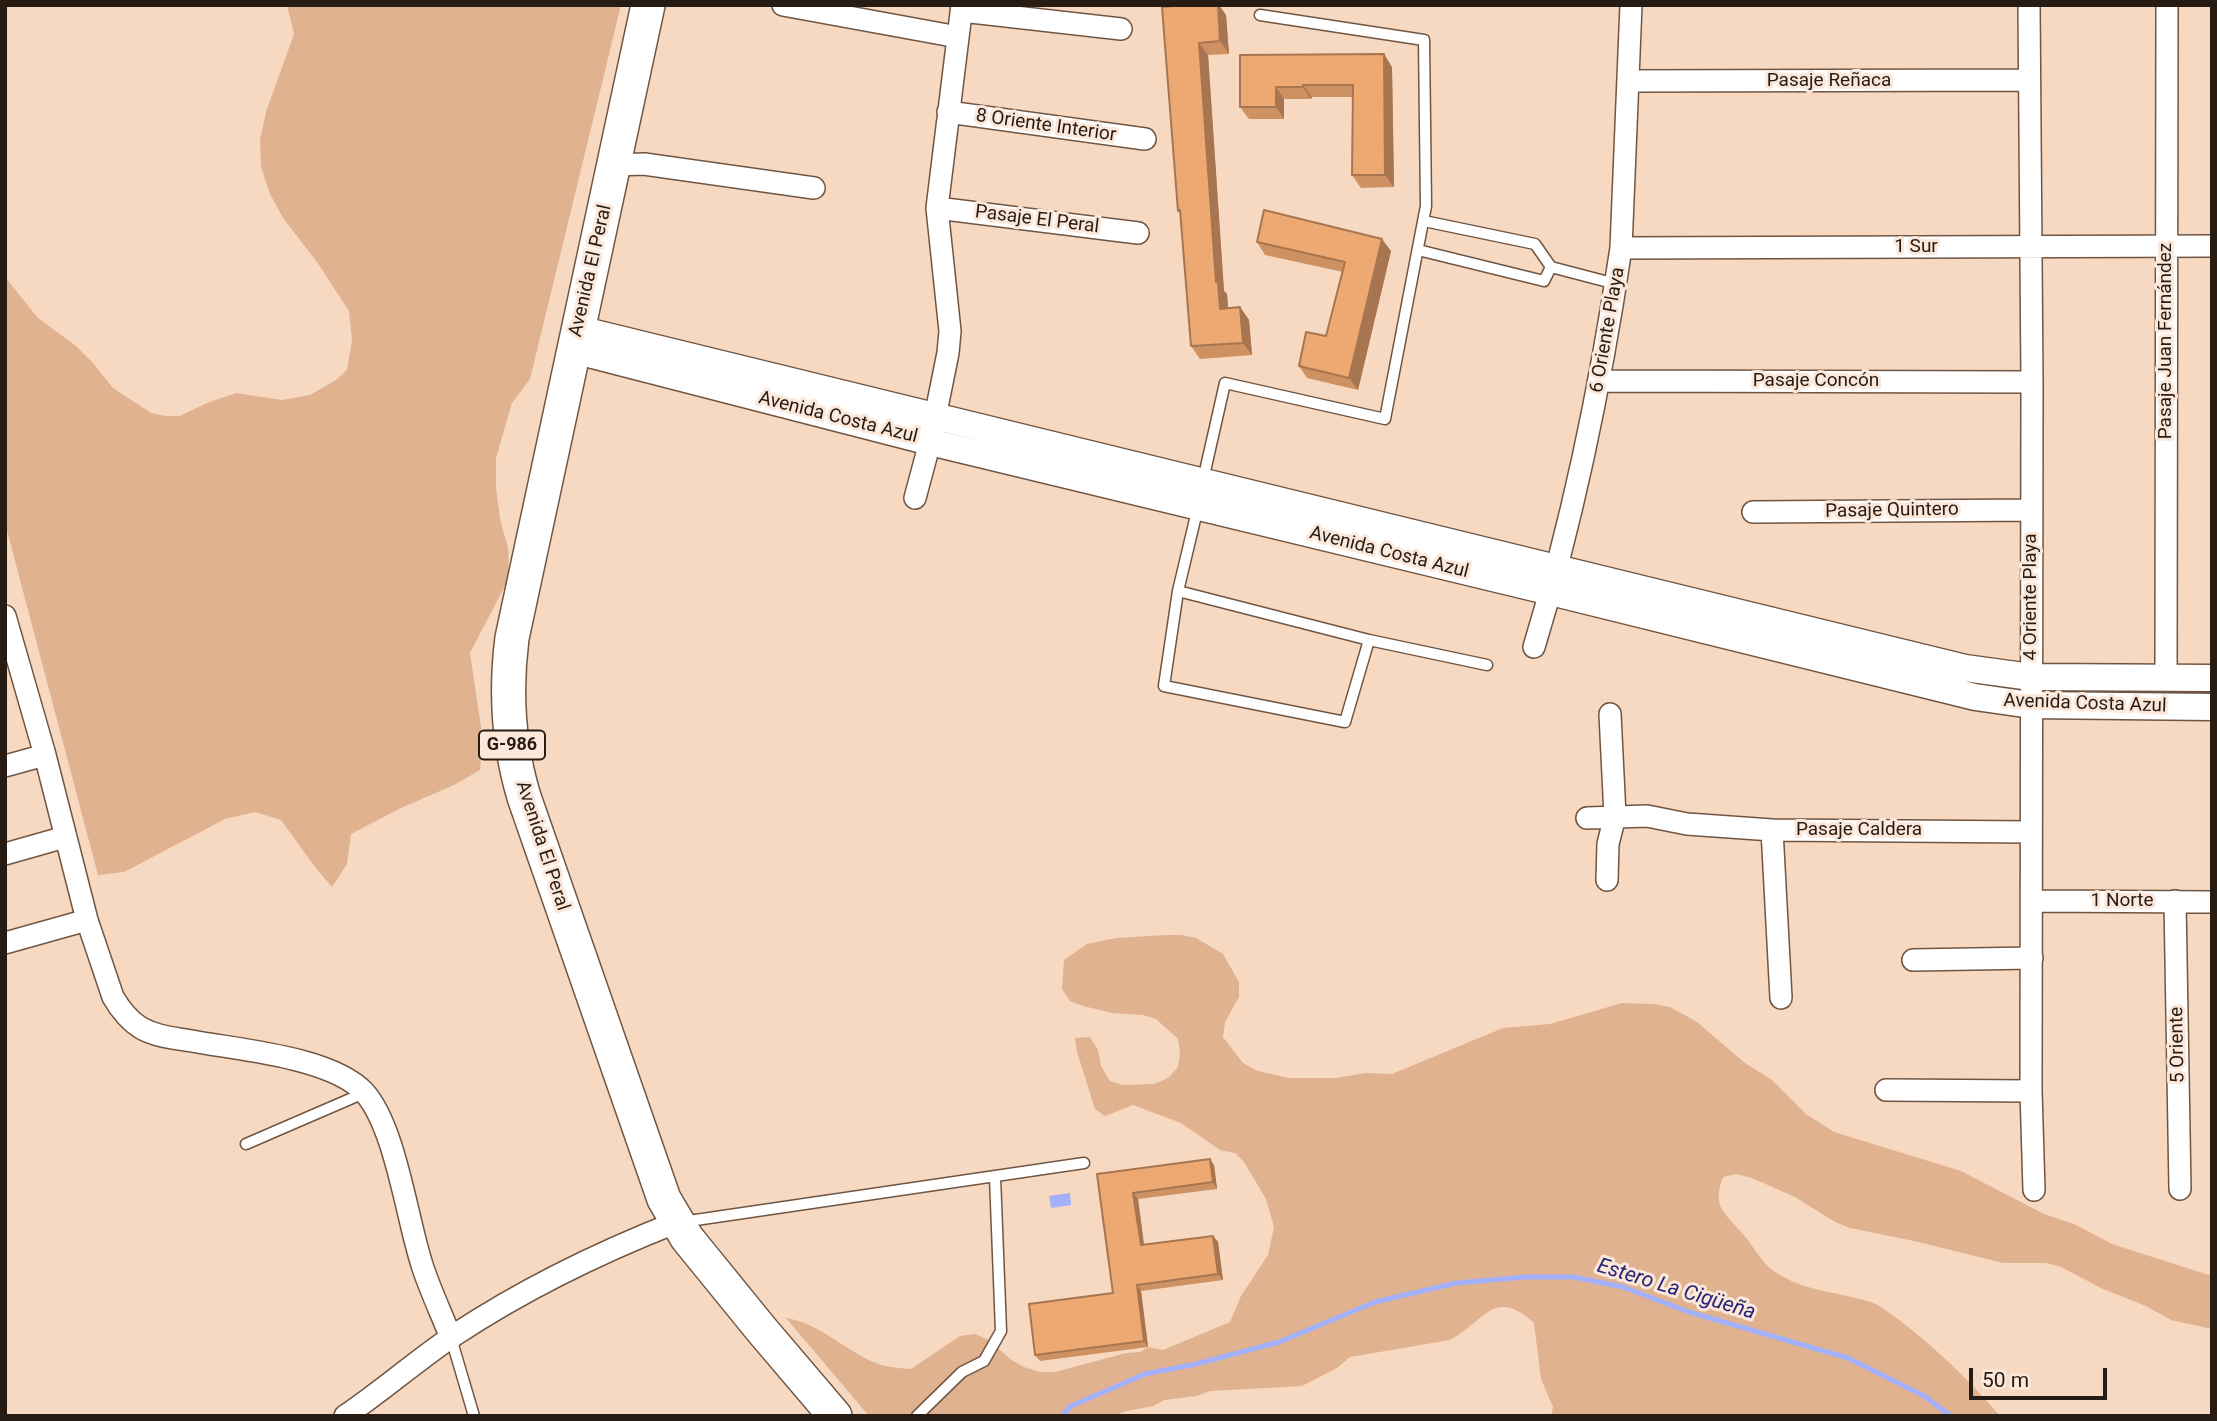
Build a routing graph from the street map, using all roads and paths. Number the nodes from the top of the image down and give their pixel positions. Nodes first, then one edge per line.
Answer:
1 (648, 5) edge
2 (783, 5) edge
3 (1631, 5) edge
4 (2029, 5) edge
5 (2167, 5) edge
6 (962, 8) edge
7 (1260, 15) dead end
8 (1121, 29) dead end
9 (958, 37) junction
10 (2029, 80) junction
11 (1629, 81) junction
12 (948, 112) junction
13 (1145, 139) dead end
14 (615, 165) junction
15 (814, 188) dead end
16 (937, 208) junction
17 (1423, 221) junction
18 (1138, 233) dead end
19 (2166, 246) junction
20 (2212, 246) edge
21 (2030, 247) junction
22 (1621, 248) junction
23 (1418, 250) junction
24 (1551, 267) junction
25 (1616, 284) junction
26 (575, 340) junction
27 (1600, 381) junction
28 (2032, 382) junction
29 (936, 415) junction
30 (930, 442) junction
31 (1200, 494) junction
32 (915, 498) dead end
33 (2032, 510) junction
34 (1753, 512) dead end
35 (1554, 580) junction
36 (1178, 591) junction
37 (6, 625) edge
38 (1369, 640) junction
39 (1534, 647) dead end
40 (1487, 665) dead end
41 (2031, 677) junction
42 (2166, 678) junction
43 (2212, 678) edge
44 (2031, 705) junction
45 (2212, 707) edge
46 (1610, 713) dead end
47 (45, 755) junction
48 (5, 766) edge
49 (1615, 816) junction
50 (1587, 818) dead end
51 (1772, 830) junction
52 (2031, 832) junction
53 (65, 837) junction
54 (5, 855) edge
55 (1607, 880) dead end
56 (2032, 901) junction
57 (2175, 901) junction
58 (2212, 902) edge
59 (87, 920) junction
60 (5, 943) edge
61 (2032, 958) junction
62 (1913, 960) dead end
63 (1781, 998) dead end
64 (1886, 1090) dead end
65 (2031, 1091) junction
66 (365, 1093) junction
67 (246, 1144) dead end
68 (1084, 1163) dead end
69 (995, 1177) junction
70 (2180, 1189) dead end
71 (2034, 1190) dead end
72 (677, 1222) junction
73 (451, 1338) junction
74 (345, 1416) edge
75 (474, 1416) edge
76 (835, 1416) edge
77 (917, 1416) edge

1 - 14 main road, Avenida El Peral / G-986
2 - 9 street
3 - 11 street, 6 Oriente Playa
4 - 10 street, 4 Oriente Playa
5 - 19 street, Pasaje Juan Fernández
6 - 8 street
6 - 9 street
7 - 17 lane
9 - 12 street
10 - 11 street, Pasaje Reñaca
10 - 21 street, 4 Oriente Playa
11 - 22 street, 6 Oriente Playa
12 - 13 street, 8 Oriente Interior
12 - 16 street
14 - 15 street
14 - 26 main road, Avenida El Peral / G-986
16 - 18 street, Pasaje El Peral
16 - 29 street
17 - 23 lane
17 - 24 lane
19 - 20 street, 1 Sur
19 - 21 street, 1 Sur
19 - 42 street, Pasaje Juan Fernández
21 - 22 street, 1 Sur
21 - 28 street, 4 Oriente Playa
22 - 25 street, 6 Oriente Playa
23 - 24 lane
23 - 31 lane
24 - 25 lane
25 - 27 street, 6 Oriente Playa
26 - 29 street, Avenida Costa Azul
26 - 30 street, Avenida Costa Azul
26 - 72 main road, Avenida El Peral / G-986
27 - 28 street, Pasaje Concón
27 - 35 street, 6 Oriente Playa
28 - 33 street, 4 Oriente Playa
29 - 30 street
29 - 31 street, Avenida Costa Azul
30 - 31 street, Avenida Costa Azul
30 - 32 street
31 - 35 street, Avenida Costa Azul
31 - 36 lane
33 - 34 street, Pasaje Quintero
33 - 41 street, 4 Oriente Playa
35 - 39 street, 6 Oriente Playa
35 - 41 street, Avenida Costa Azul
35 - 44 street, Avenida Costa Azul
36 - 38 lane
36 - 38 lane
37 - 47 street
38 - 40 lane
41 - 42 street, Avenida Costa Azul
41 - 44 street, 4 Oriente Playa
42 - 43 street, Avenida Costa Azul
44 - 45 street, Avenida Costa Azul
44 - 52 street, 4 Oriente Playa
46 - 49 street
47 - 48 street
47 - 53 street
49 - 50 street, Pasaje Caldera
49 - 51 street, Pasaje Caldera
49 - 55 street
51 - 52 street, Pasaje Caldera
51 - 63 street
52 - 56 street, 4 Oriente Playa
53 - 54 street
53 - 59 street
56 - 57 street, 1 Norte
56 - 61 street, 4 Oriente Playa
57 - 58 street, 1 Norte
57 - 70 street, 5 Oriente
59 - 60 street
59 - 66 street
61 - 62 street
61 - 65 street, 4 Oriente Playa
64 - 65 street
65 - 71 street, 4 Oriente Playa
66 - 67 lane
66 - 73 street
68 - 69 lane
69 - 72 lane
69 - 77 lane
72 - 73 street
72 - 76 main road, Avenida El Peral / G-986
73 - 74 street
73 - 75 lane

